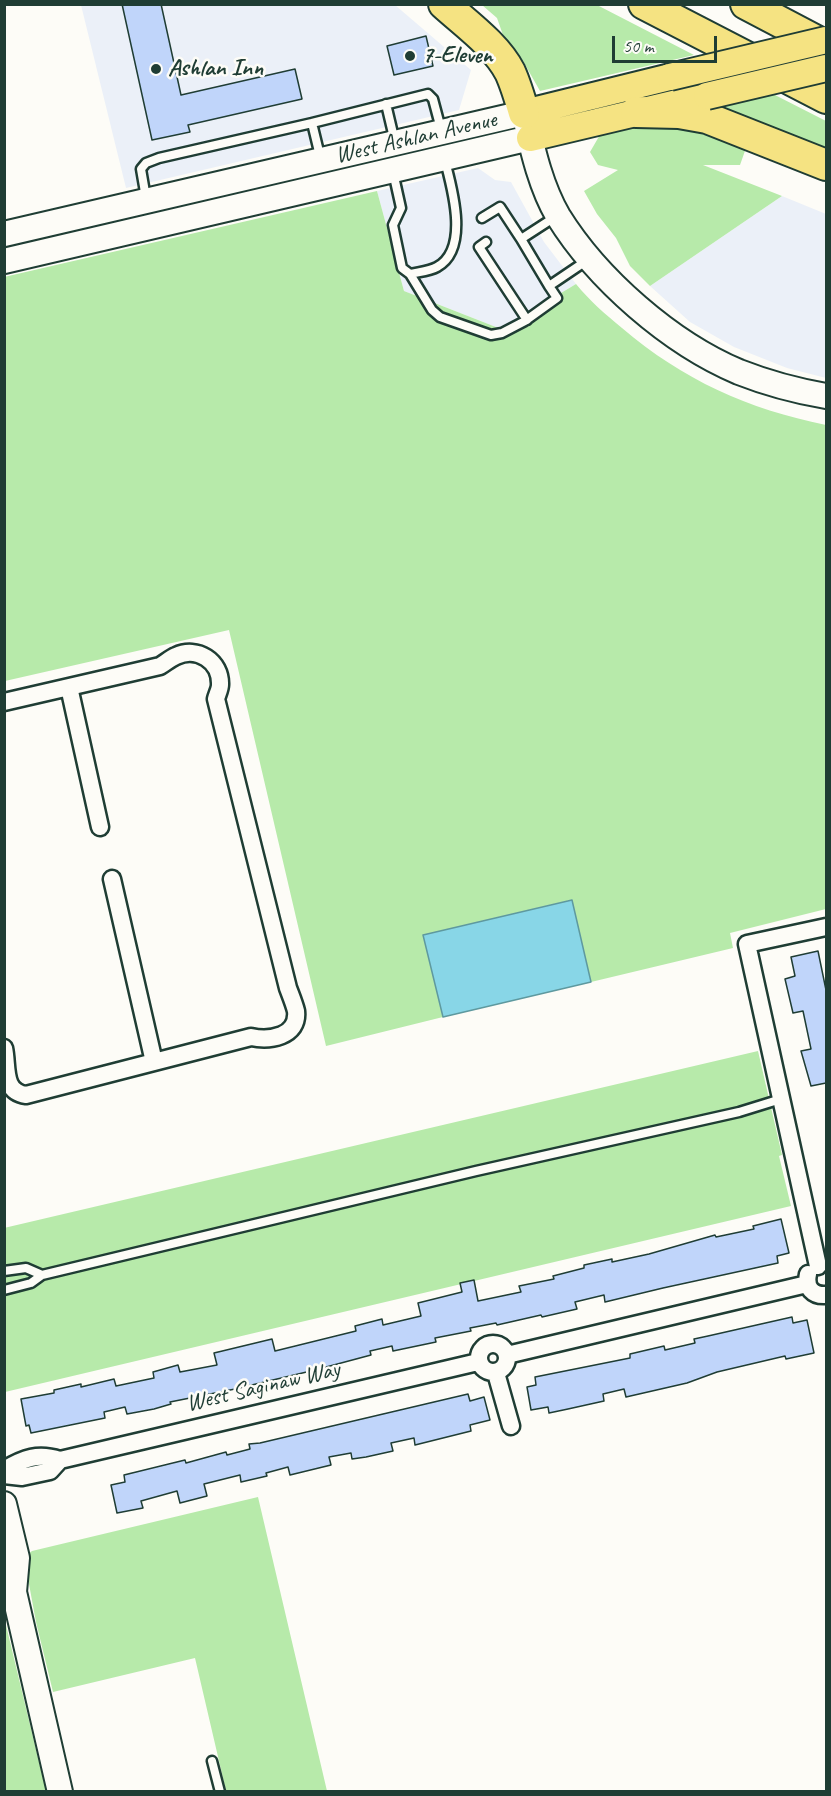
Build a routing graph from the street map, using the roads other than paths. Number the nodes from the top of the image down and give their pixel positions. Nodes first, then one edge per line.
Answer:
1 (444, 4) edge
2 (644, 4) edge
3 (746, 4) edge
4 (763, 4) edge
5 (826, 29) edge
6 (826, 40) edge
7 (826, 46) edge
8 (826, 68) edge
9 (826, 98) edge
10 (386, 104) junction
11 (636, 112) junction
12 (312, 123) junction
13 (527, 125) junction
14 (441, 132) junction
15 (395, 143) junction
16 (444, 157) junction
17 (321, 160) junction
18 (826, 165) edge
19 (392, 170) junction
20 (147, 201) junction
21 (209, 213) junction
22 (558, 216) junction
23 (482, 218) dead end
24 (513, 227) junction
25 (503, 232) dead end
26 (4, 234) edge
27 (521, 239) junction
28 (486, 243) dead end
29 (590, 258) junction
30 (4, 261) edge
31 (535, 263) junction
32 (526, 269) dead end
33 (410, 274) junction
34 (549, 286) junction
35 (527, 320) junction
36 (826, 396) edge
37 (69, 687) junction
38 (4, 702) edge
39 (100, 827) dead end
40 (112, 879) dead end
41 (826, 927) edge
42 (4, 1048) edge
43 (154, 1062) junction
44 (8, 1093) edge
45 (782, 1099) junction
46 (822, 1266) edge
47 (4, 1271) edge
48 (42, 1275) junction
49 (807, 1284) junction
50 (5, 1287) edge
51 (826, 1297) edge
52 (507, 1355) junction
53 (478, 1362) junction
54 (496, 1373) junction
55 (511, 1426) dead end
56 (60, 1460) junction
57 (4, 1470) edge
58 (4, 1475) edge
59 (4, 1504) edge
60 (9, 1584) edge
61 (212, 1761) dead end
62 (60, 1791) edge
63 (220, 1791) edge

1 - 13 highway
2 - 9 highway
3 - 7 highway
4 - 5 highway
6 - 13 main road, West Ashlan Avenue, bridge
8 - 11 main road, West Ashlan Avenue, bridge
10 - 12 lane
10 - 14 lane
10 - 15 lane
11 - 13 main road, West Ashlan Avenue
11 - 18 highway
12 - 17 lane
12 - 20 lane
13 - 14 main road, West Ashlan Avenue
13 - 16 main road, West Ashlan Avenue
13 - 22 main road
14 - 15 main road, West Ashlan Avenue
15 - 17 main road, West Ashlan Avenue
16 - 19 main road, West Ashlan Avenue
16 - 33 lane
17 - 20 main road, West Ashlan Avenue
17 - 21 main road
19 - 21 main road, West Ashlan Avenue
19 - 33 lane
20 - 26 main road, West Ashlan Avenue
21 - 30 main road, West Ashlan Avenue
22 - 27 lane
22 - 29 main road
23 - 24 lane
24 - 25 lane
24 - 27 lane
27 - 31 lane
28 - 35 lane
29 - 34 lane
29 - 36 main road
31 - 32 lane
31 - 34 lane
33 - 35 lane
34 - 35 lane
37 - 38 street
37 - 39 street
37 - 43 street
40 - 43 street
41 - 45 street
42 - 44 street
43 - 44 street
45 - 46 street
45 - 48 lane
46 - 49 street
47 - 48 lane
48 - 50 lane
49 - 51 street
49 - 52 street
52 - 53 street
52 - 54 street
53 - 54 street
53 - 56 street, West Saginaw Way
54 - 55 street
56 - 57 street, West Saginaw Way
56 - 58 street, West Saginaw Way
59 - 60 main road
60 - 62 main road
61 - 63 lane

